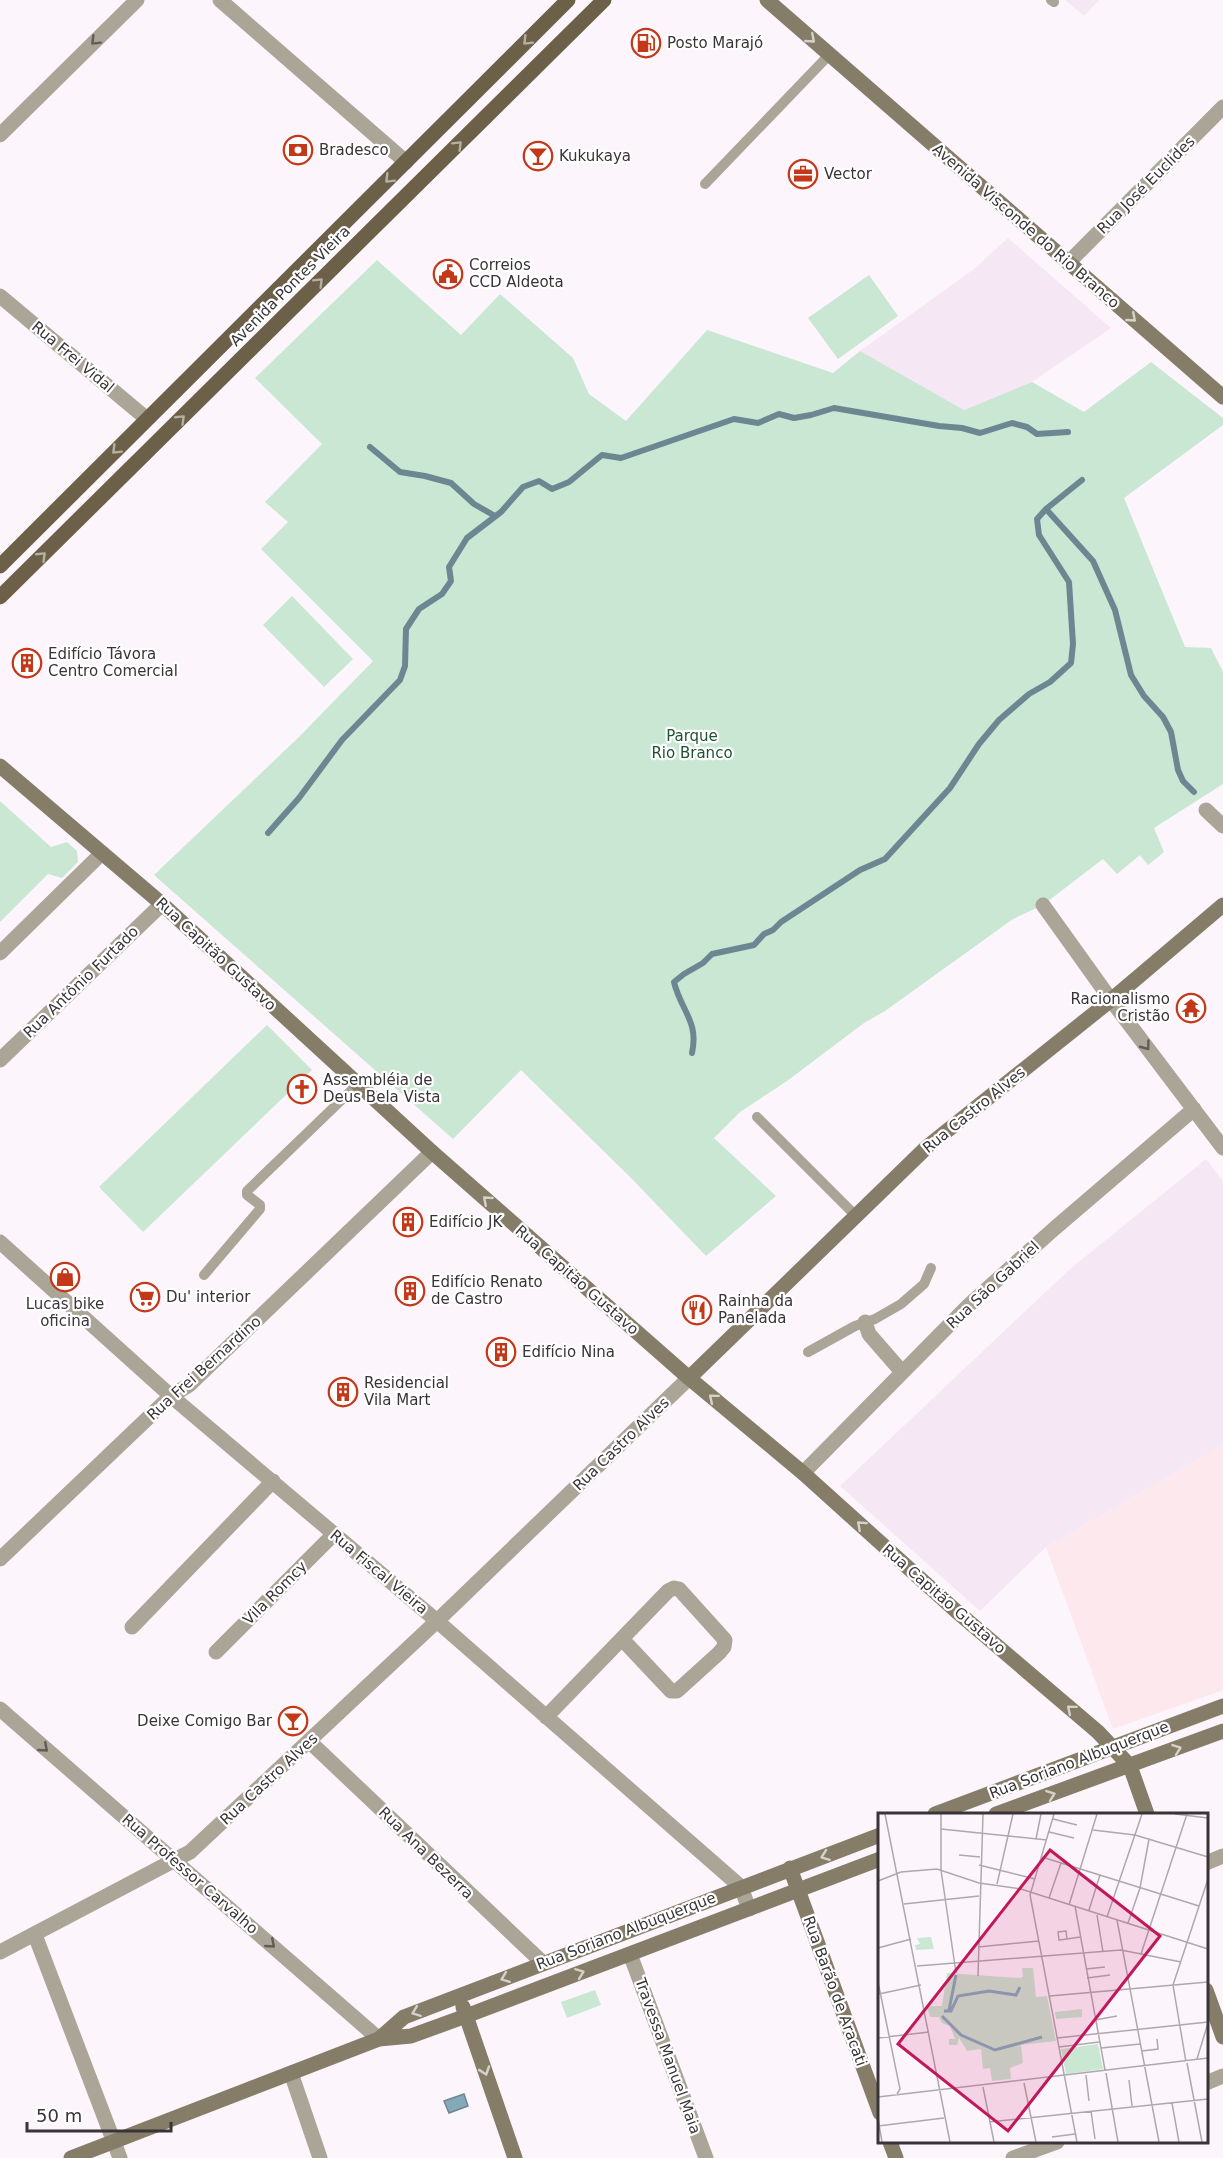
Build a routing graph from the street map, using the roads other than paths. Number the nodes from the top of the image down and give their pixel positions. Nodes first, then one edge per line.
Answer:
1 (137, 0) edge
2 (220, 0) edge
3 (568, 0) edge
4 (604, 0) edge
5 (767, 0) edge
6 (829, 55) junction
7 (1223, 107) edge
8 (0, 135) edge
9 (406, 162) junction
10 (705, 184) dead end
11 (1068, 262) junction
12 (0, 296) edge
13 (1223, 398) edge
14 (147, 419) junction
15 (0, 566) edge
16 (0, 597) edge
17 (0, 766) edge
18 (1206, 810) dead end
19 (1223, 826) edge
20 (102, 853) junction
21 (162, 904) junction
22 (1043, 905) dead end
23 (1223, 905) edge
24 (0, 953) edge
25 (1111, 1000) junction
26 (0, 1060) edge
27 (357, 1085) junction
28 (1194, 1109) junction
29 (757, 1117) dead end
30 (1223, 1148) edge
31 (432, 1152) junction
32 (856, 1216) junction
33 (0, 1242) edge
34 (932, 1268) dead end
35 (204, 1275) dead end
36 (865, 1322) junction
37 (808, 1352) dead end
38 (902, 1372) junction
39 (689, 1378) junction
40 (171, 1396) junction
41 (803, 1473) junction
42 (273, 1481) junction
43 (334, 1534) junction
44 (0, 1558) edge
45 (437, 1621) junction
46 (132, 1627) dead end
47 (622, 1639) junction
48 (216, 1652) dead end
49 (1223, 1706) edge
50 (0, 1709) edge
51 (546, 1717) junction
52 (1223, 1731) edge
53 (310, 1742) junction
54 (1114, 1748) junction
55 (1130, 1766) junction
56 (940, 1813) edge
57 (1001, 1813) edge
58 (1146, 1813) edge
59 (878, 1835) edge
60 (1223, 1856) edge
61 (174, 1859) junction
62 (878, 1859) edge
63 (1208, 1862) edge
64 (790, 1868) junction
65 (741, 1887) junction
66 (798, 1890) junction
67 (749, 1909) junction
68 (35, 1935) junction
69 (0, 1952) edge
70 (630, 1954) junction
71 (543, 1963) junction
72 (459, 1996) junction
73 (1208, 1996) edge
74 (466, 2016) junction
75 (1223, 2037) edge
76 (379, 2039) junction
77 (291, 2073) junction
78 (1223, 2076) edge
79 (1208, 2082) edge
80 (878, 2111) edge
81 (114, 2142) junction
82 (890, 2143) edge
83 (1054, 2143) edge
84 (71, 2158) edge
85 (120, 2158) edge
86 (320, 2158) edge
87 (514, 2158) edge
88 (706, 2158) edge
89 (896, 2158) edge
90 (1013, 2158) edge

1 -> 8 street
2 - 9 street
3 -> 9 main road, Avenida Pontes Vieira
16 -> 4 main road, Avenida Pontes Vieira
5 -> 6 main road, Avenida Visconde do Rio Branco
6 - 10 lane
6 - 11 main road, Avenida Visconde do Rio Branco
7 - 11 street, Rua José Euclides
9 -> 14 main road, Avenida Pontes Vieira
11 -> 13 main road, Avenida Visconde do Rio Branco
12 - 14 street, Rua Frei Vidal
14 -> 15 main road, Avenida Pontes Vieira
17 - 20 main road, Rua Capitão Gustavo
18 - 19 street
20 - 21 main road, Rua Capitão Gustavo
20 - 24 street
21 - 26 street, Rua Antônio Furtado
21 - 27 main road, Rua Capitão Gustavo
22 - 25 street
23 - 25 main road, Rua Castro Alves
25 -> 28 street
25 - 32 main road, Rua Castro Alves
27 - 31 main road, Rua Capitão Gustavo
27 - 35 lane
28 - 30 street
28 - 38 street, Rua São Gabriel
29 - 32 lane
39 -> 31 main road, Rua Capitão Gustavo
31 - 40 street, Rua Frei Bernardino
32 - 39 main road, Rua Castro Alves
33 - 40 street, Rua Fiscal Vieira
34 - 36 lane
36 - 37 lane
36 - 38 street
38 - 41 street, Rua São Gabriel
41 -> 39 main road, Rua Capitão Gustavo
39 - 45 street, Rua Castro Alves
40 - 42 street, Rua Fiscal Vieira
40 - 44 street, Rua Frei Bernardino
54 -> 41 main road, Rua Capitão Gustavo
42 - 43 street, Rua Fiscal Vieira
42 - 46 street
43 - 45 street, Rua Fiscal Vieira
43 - 48 street, Vila Romcy
45 - 51 street, Rua Fiscal Vieira
45 - 53 street, Rua Castro Alves
47 - 47 street
47 - 51 street
49 - 54 main road, Rua Soriano Albuquerque
50 -> 61 street, Rua Professor Carvalho
51 - 65 street, Rua Fiscal Vieira
55 -> 52 main road, Rua Soriano Albuquerque
53 - 61 street, Rua Castro Alves
53 - 71 street, Rua Ana Bezerra
54 - 55 main road, Rua Capitão Gustavo
54 - 56 main road, Rua Soriano Albuquerque
57 -> 55 main road, Rua Soriano Albuquerque
55 - 58 main road
59 -> 64 main road, Rua Soriano Albuquerque
60 - 63 street
61 - 68 street, Rua Castro Alves
61 -> 76 street, Rua Professor Carvalho
62 - 66 main road, Rua Soriano Albuquerque
64 - 65 main road, Rua Soriano Albuquerque
64 - 66 main road, Rua Barão de Aracati
65 - 67 street, Rua Fiscal Vieira
65 - 71 main road, Rua Soriano Albuquerque
66 - 67 main road, Rua Soriano Albuquerque
66 - 80 main road, Rua Barão de Aracati
67 - 70 main road, Rua Soriano Albuquerque
68 - 69 street, Rua Castro Alves
68 - 81 street
74 -> 70 main road, Rua Soriano Albuquerque
70 - 88 street, Travessa Manuel Maia
71 -> 72 main road, Rua Soriano Albuquerque
72 - 74 main road
72 -> 76 main road, Rua Soriano Albuquerque
73 - 75 main road
74 - 76 main road, Rua Soriano Albuquerque
74 -> 87 main road
76 - 77 main road, Rua Soriano Albuquerque
77 - 81 main road, Rua Soriano Albuquerque
77 - 86 street
78 - 79 street
81 - 84 main road, Rua Soriano Albuquerque
81 - 85 street
82 - 89 main road
83 - 90 street

